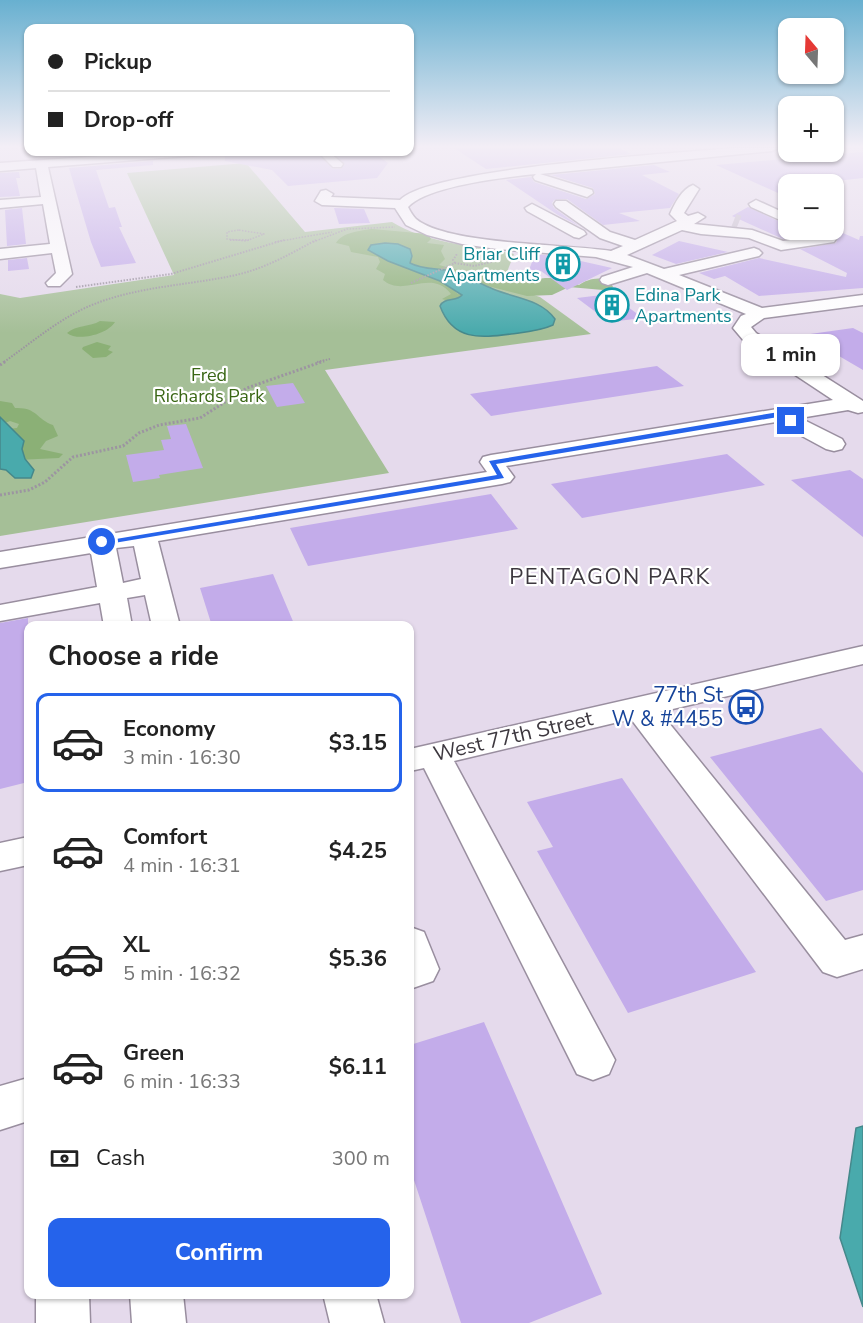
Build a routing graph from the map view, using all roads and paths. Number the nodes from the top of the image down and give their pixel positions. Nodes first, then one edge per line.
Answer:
1 (51, 210) edge
2 (402, 210) edge
3 (535, 210) edge
4 (569, 210) edge
5 (679, 210) edge
6 (684, 223) junction
7 (402, 227) dead end
8 (249, 231) joint
9 (339, 231) junction
10 (308, 235) junction
11 (320, 239) junction
12 (822, 240) edge
13 (636, 245) junction
14 (59, 248) junction
15 (590, 251) junction
16 (754, 253) dead end
17 (0, 254) edge
18 (614, 255) junction
19 (455, 263) dead end
20 (648, 268) junction
21 (664, 274) junction
22 (608, 280) dead end
23 (54, 283) joint
24 (411, 283) dead end
25 (863, 300) edge
26 (760, 314) junction
27 (330, 359) dead end
28 (0, 365) edge
29 (857, 406) edge
30 (779, 414) junction
31 (834, 444) dead end
32 (0, 495) edge
33 (144, 535) junction
34 (102, 542) junction
35 (0, 560) edge
36 (156, 585) junction
37 (112, 593) junction
38 (0, 613) edge
39 (116, 621) edge
40 (165, 621) edge
41 (863, 655) edge
42 (639, 707) junction
43 (422, 757) edge
44 (24, 852) edge
45 (0, 857) edge
46 (863, 952) edge
47 (414, 956) edge
48 (414, 970) edge
49 (593, 1060) dead end
50 (24, 1101) edge
51 (0, 1108) edge
52 (62, 1299) edge
53 (157, 1299) edge
54 (350, 1299) edge
55 (63, 1323) edge
56 (159, 1323) edge
57 (357, 1323) edge

1 - 14 street
2 - 15 street
3 - 15 street
4 - 13 street
5 - 6 street
6 - 12 street
6 - 13 street
7 - 9 path
8 - 8 path
9 - 10 path
9 - 11 path
10 - 11 path
10 - 23 path
11 - 28 path
13 - 18 street
14 - 17 street
14 - 23 street
15 - 18 street
16 - 21 street
18 - 20 street
19 - 24 path
20 - 21 street
20 - 22 street
21 - 26 street
25 - 26 street
26 - 29 street
27 - 32 path
29 - 30 street
30 - 31 street
30 - 33 street
33 - 34 street
33 - 36 street
34 - 35 street
34 - 37 street
36 - 37 street
36 - 40 street
37 - 38 street
37 - 39 street
41 - 42 street, West 77th Street
42 - 43 street, West 77th Street
42 - 46 street
43 - 49 street
44 - 45 street
47 - 48 street
50 - 51 street
52 - 55 street
53 - 56 street
54 - 57 street

